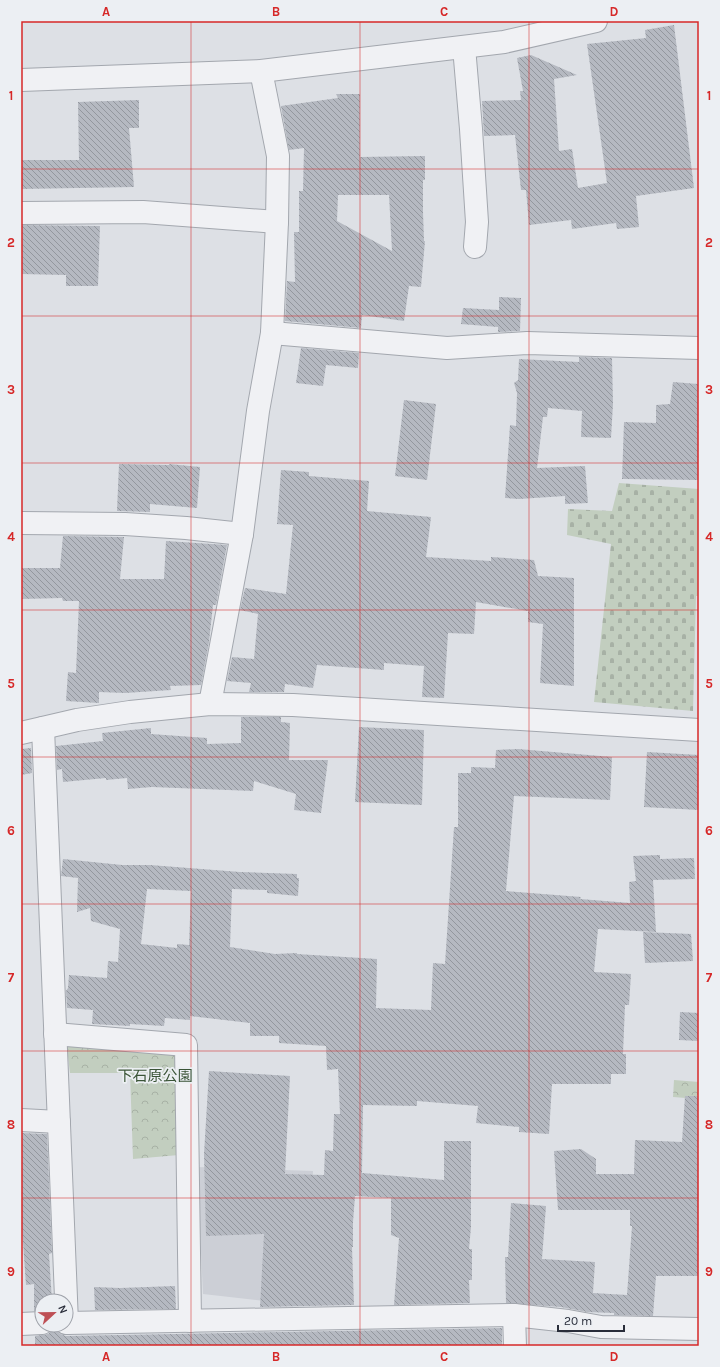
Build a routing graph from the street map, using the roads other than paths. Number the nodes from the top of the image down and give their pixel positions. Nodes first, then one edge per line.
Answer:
1 (596, 21) edge
2 (464, 47) junction
3 (261, 71) junction
4 (21, 80) edge
5 (21, 213) edge
6 (277, 222) junction
7 (475, 248) dead end
8 (272, 333) junction
9 (699, 348) edge
10 (21, 523) edge
11 (242, 534) junction
12 (210, 704) junction
13 (43, 728) junction
14 (699, 730) edge
15 (21, 733) edge
16 (55, 1034) junction
17 (21, 1120) edge
18 (59, 1122) junction
19 (65, 1293) edge
20 (514, 1315) junction
21 (190, 1321) junction
22 (34, 1323) edge
23 (74, 1323) edge
24 (21, 1324) edge
25 (699, 1328) edge
26 (515, 1346) edge

1 - 2 street
2 - 3 street
2 - 7 street
3 - 4 street
3 - 6 street
5 - 6 street
6 - 8 street
8 - 9 street
8 - 11 street
10 - 11 street
11 - 12 street
12 - 13 street
12 - 14 street
13 - 15 street
13 - 16 street
16 - 18 street
16 - 21 street
17 - 18 street
18 - 19 street
20 - 21 street
20 - 25 street
20 - 26 street
21 - 23 street
22 - 24 street

